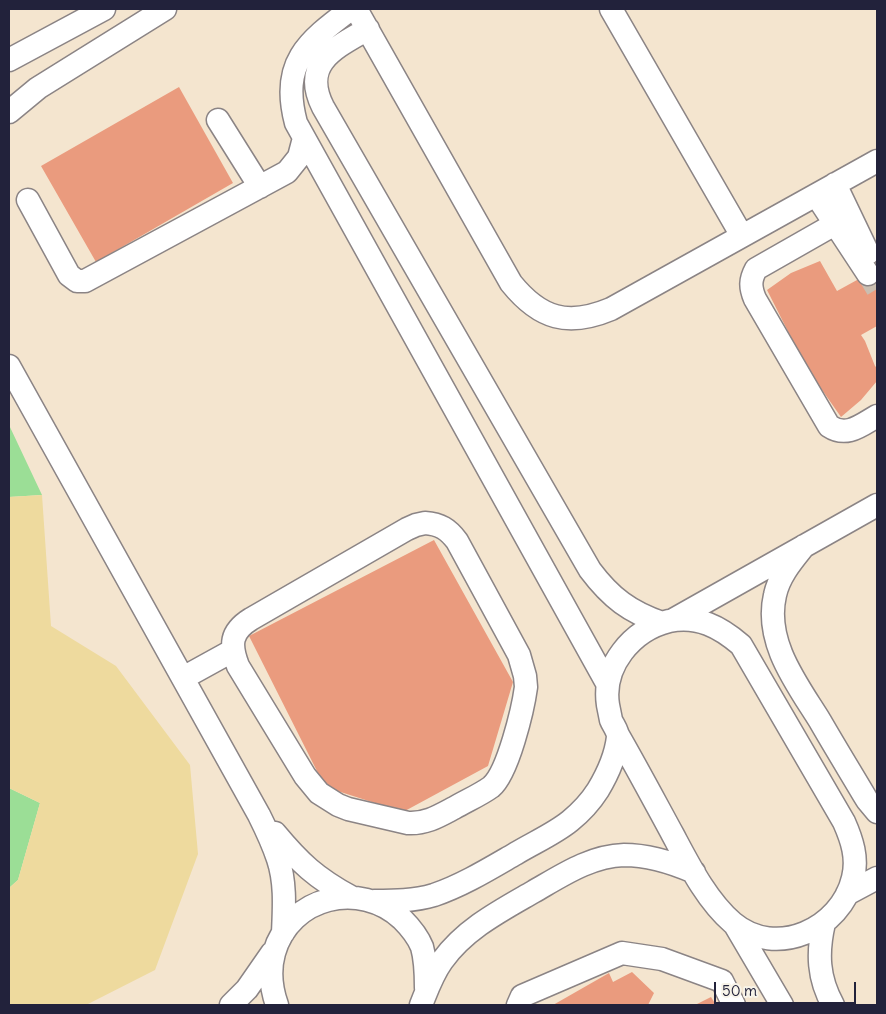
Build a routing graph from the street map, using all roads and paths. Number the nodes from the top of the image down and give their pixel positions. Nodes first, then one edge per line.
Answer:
1 (104, 9) edge
2 (165, 9) edge
3 (351, 9) edge
4 (356, 9) edge
5 (611, 9) edge
6 (368, 29) junction
7 (9, 60) edge
8 (9, 112) edge
9 (218, 120) dead end
10 (304, 138) junction
11 (877, 161) edge
12 (270, 182) junction
13 (838, 182) junction
14 (330, 186) junction
15 (816, 195) junction
16 (28, 200) dead end
17 (835, 224) junction
18 (742, 236) junction
19 (874, 264) edge
20 (9, 366) edge
21 (877, 416) edge
22 (877, 505) edge
23 (804, 546) junction
24 (668, 621) junction
25 (232, 651) junction
26 (183, 678) junction
27 (608, 685) junction
28 (618, 735) junction
29 (877, 812) edge
30 (259, 815) junction
31 (694, 872) junction
32 (877, 878) edge
33 (847, 894) junction
34 (351, 897) junction
35 (374, 901) junction
36 (824, 923) junction
37 (735, 925) junction
38 (280, 940) junction
39 (423, 997) edge
40 (231, 1005) edge
41 (277, 1005) edge
42 (518, 1005) edge
43 (734, 1005) edge
44 (782, 1005) edge
45 (833, 1005) edge

1 - 7 street
2 - 8 street
3 - 10 street
4 - 6 street
5 - 18 street
6 - 18 street
6 - 24 street
9 - 12 street
10 - 12 street
10 - 14 street
11 - 13 street
12 - 14 street
12 - 16 street
13 - 15 street
13 - 19 street
14 - 27 street
15 - 17 street
15 - 18 street
17 - 19 street
17 - 21 street
20 - 26 street
22 - 23 street
23 - 24 street
23 - 29 street
24 - 27 street
24 - 33 street
25 - 25 street
25 - 26 street
26 - 30 street
27 - 28 street
28 - 31 street
28 - 35 street
30 - 34 street
30 - 38 street
31 - 37 street
31 - 39 street
32 - 33 street
33 - 36 street
34 - 35 street
34 - 38 street
35 - 39 street
36 - 37 street
36 - 45 street
37 - 44 street
38 - 40 street
38 - 41 street
42 - 43 street

